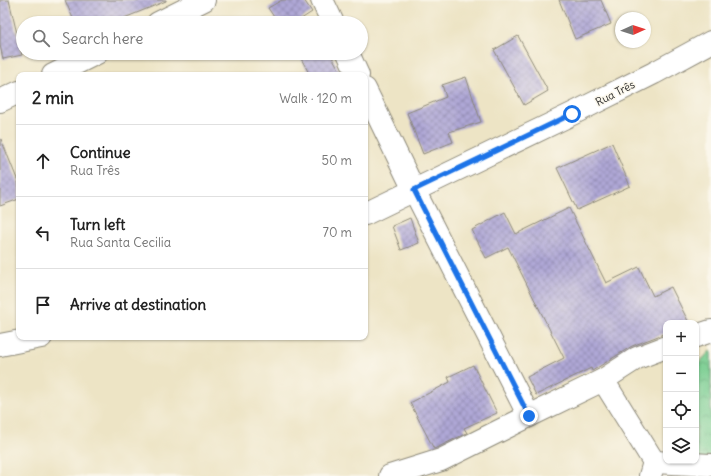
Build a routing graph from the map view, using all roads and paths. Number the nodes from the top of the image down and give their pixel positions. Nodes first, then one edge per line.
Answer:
1 (204, 0) edge
2 (322, 0) edge
3 (172, 16) edge
4 (330, 16) edge
5 (711, 42) edge
6 (83, 60) edge
7 (351, 60) edge
8 (59, 72) edge
9 (357, 72) edge
10 (16, 93) edge
11 (368, 95) edge
12 (0, 101) edge
13 (414, 190) junction
14 (368, 213) edge
15 (711, 331) edge
16 (699, 335) edge
17 (26, 340) edge
18 (0, 345) edge
19 (663, 348) edge
20 (603, 380) junction
21 (529, 416) junction
22 (711, 465) edge
23 (652, 469) edge
24 (390, 476) edge

1 - 3 street
2 - 4 street
5 - 13 street, Rua Três
6 - 8 street
7 - 9 street
10 - 12 street
11 - 13 street
13 - 14 street, Rua Três
13 - 21 street
15 - 16 street
17 - 18 street
19 - 20 street
20 - 21 street
20 - 23 street
21 - 24 street
22 - 23 street

